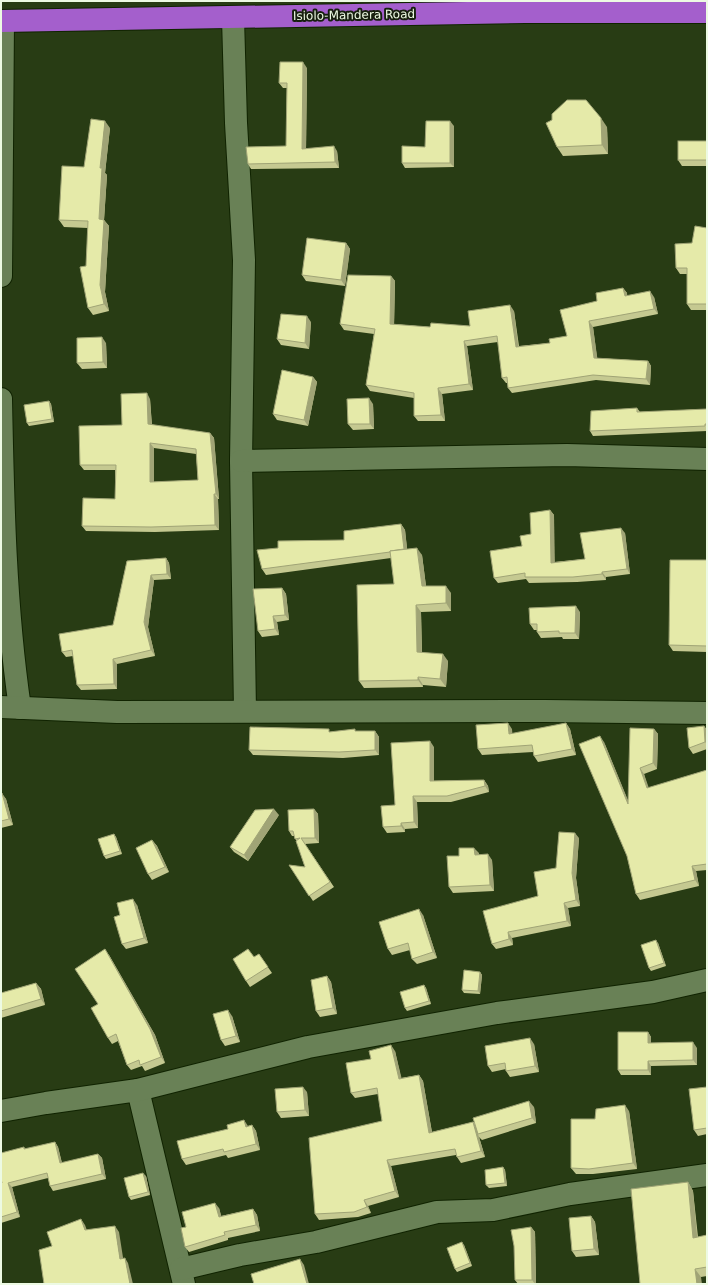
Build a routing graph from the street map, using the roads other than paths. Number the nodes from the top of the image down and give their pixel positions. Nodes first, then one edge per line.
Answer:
1 (707, 12) edge
2 (234, 18) junction
3 (2, 21) edge
4 (1, 276) edge
5 (1, 399) edge
6 (2, 455) edge
7 (707, 459) edge
8 (241, 461) junction
9 (11, 707) edge
10 (245, 711) junction
11 (707, 713) edge
12 (707, 980) edge
13 (138, 1090) junction
14 (1, 1111) edge
15 (707, 1175) edge
16 (183, 1276) edge

1 - 2 highway, Isiolo-Mandera Road
2 - 3 highway, Isiolo-Mandera Road
2 - 8 street
3 - 4 street
5 - 6 street
6 - 9 street
7 - 8 street
8 - 10 street
9 - 10 street
10 - 11 street
12 - 13 street
13 - 14 street
13 - 16 street
15 - 16 street

